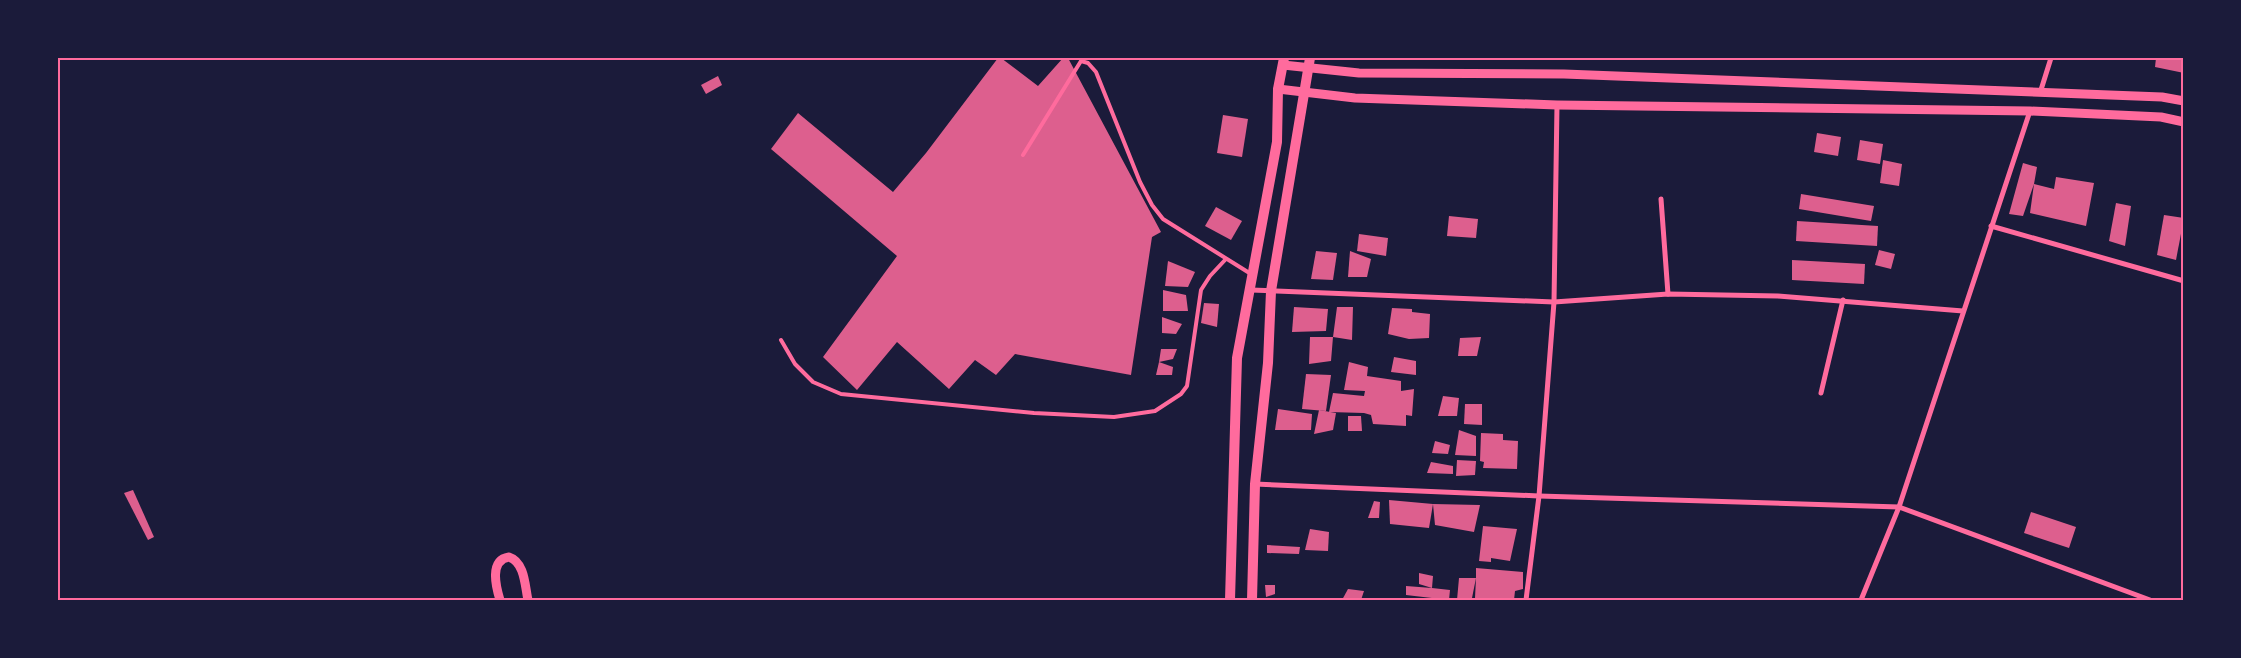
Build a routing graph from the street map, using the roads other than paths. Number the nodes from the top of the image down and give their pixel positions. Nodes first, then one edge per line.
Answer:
1 (2051, 58) edge
2 (1283, 61) edge
3 (1309, 63) edge
4 (1278, 89) junction
5 (1304, 92) junction
6 (2040, 93) junction
7 (2184, 101) edge
8 (1557, 105) junction
9 (2030, 112) junction
10 (2184, 122) edge
11 (1023, 155) dead end
12 (1661, 200) dead end
13 (1992, 226) junction
14 (1225, 260) junction
15 (1252, 275) junction
16 (2184, 281) edge
17 (1250, 290) junction
18 (1272, 291) junction
19 (1668, 294) junction
20 (1843, 300) junction
21 (1554, 302) junction
22 (1963, 311) junction
23 (781, 340) dead end
24 (1821, 393) dead end
25 (1255, 484) junction
26 (1539, 496) junction
27 (1899, 507) junction
28 (500, 600) edge
29 (528, 600) edge
30 (1230, 600) edge
31 (1252, 600) edge
32 (1526, 600) edge
33 (1861, 600) edge
34 (2150, 600) edge

1 - 6 street
2 - 3 street
2 - 4 main road
3 - 5 main road
3 - 6 street
4 - 5 street
4 - 15 main road
5 - 8 street
5 - 18 main road
6 - 7 street
8 - 9 street
8 - 21 street
9 - 10 street
9 - 13 street
11 - 14 lane
12 - 19 street
13 - 16 street
13 - 22 street
14 - 15 lane
14 - 23 lane
15 - 17 main road
17 - 18 street
17 - 30 main road
18 - 21 street
18 - 25 main road
19 - 20 street
19 - 21 street
20 - 22 street
20 - 24 street
21 - 26 street
22 - 27 street
25 - 26 street
25 - 31 main road
26 - 27 street
26 - 32 street
27 - 33 street
27 - 34 street
28 - 29 street

